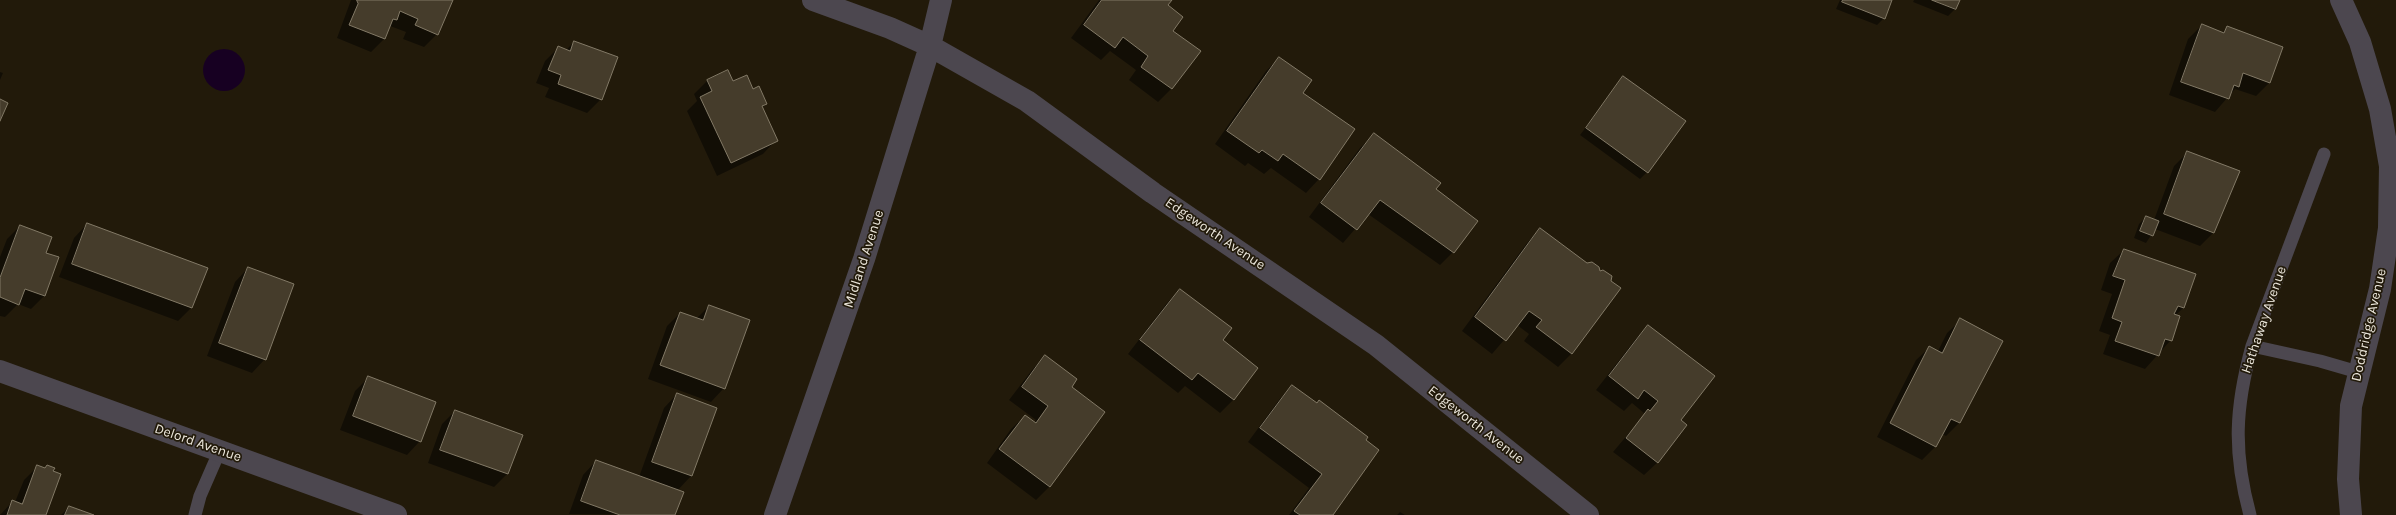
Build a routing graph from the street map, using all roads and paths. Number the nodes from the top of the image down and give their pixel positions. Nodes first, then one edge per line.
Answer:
1 (813, 0) edge
2 (941, 0) edge
3 (2341, 0) edge
4 (930, 46) junction
5 (2324, 154) dead end
6 (2252, 346) junction
7 (0, 371) edge
8 (2358, 372) junction
9 (220, 450) junction
10 (195, 515) edge
11 (396, 515) edge
12 (776, 515) edge
13 (1588, 515) edge
14 (2250, 515) edge
15 (2351, 515) edge

1 - 4 street, Edgeworth Avenue
2 - 4 street, Midland Avenue
3 - 8 street, Doddridge Avenue
4 - 12 street, Midland Avenue
4 - 13 street, Edgeworth Avenue
5 - 6 lane, Hathaway Avenue
6 - 8 lane
6 - 14 lane, Hathaway Avenue
7 - 9 street, Delord Avenue
8 - 15 street, Doddridge Avenue
9 - 10 lane
9 - 11 street, Delord Avenue

